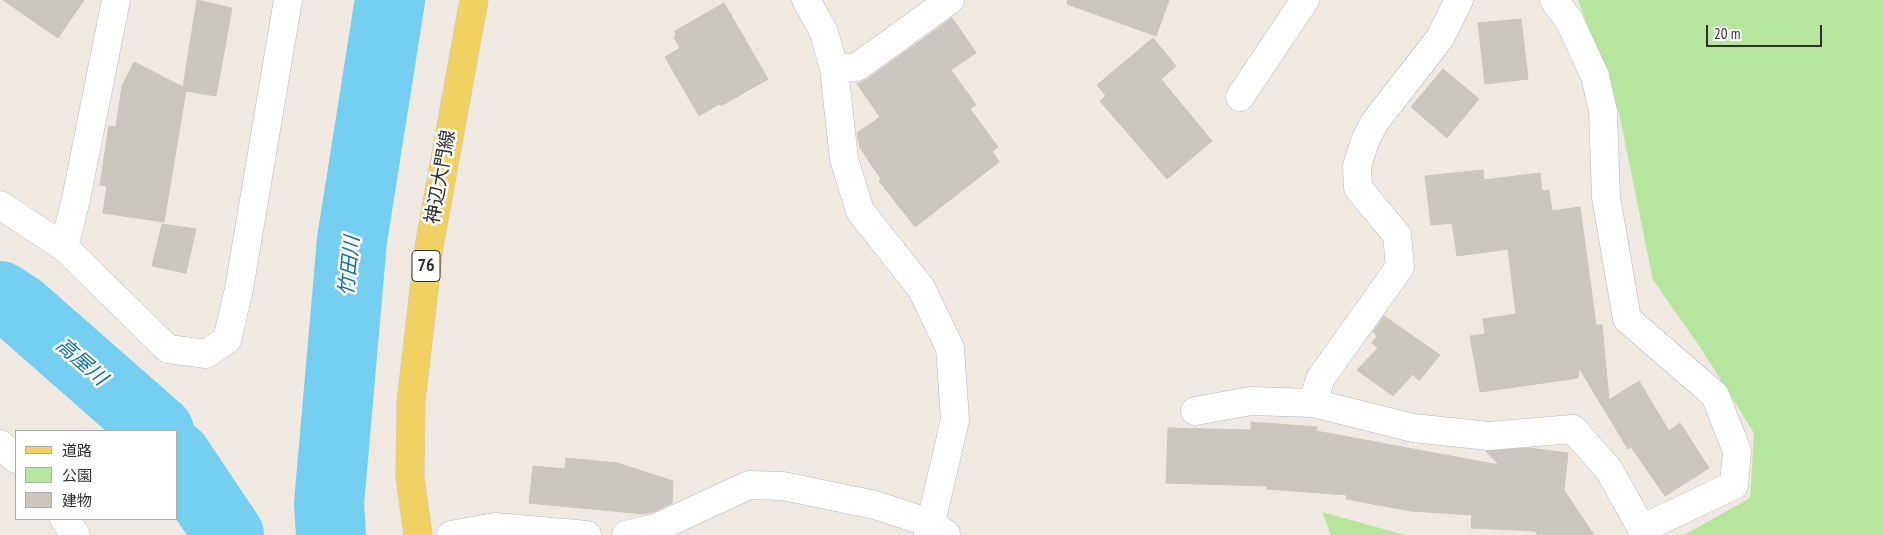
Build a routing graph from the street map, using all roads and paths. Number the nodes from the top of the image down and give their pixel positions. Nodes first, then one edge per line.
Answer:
1 (116, 0) edge
2 (288, 0) edge
3 (474, 0) edge
4 (806, 0) edge
5 (950, 0) edge
6 (1305, 0) edge
7 (1459, 0) edge
8 (1554, 0) edge
9 (834, 69) junction
10 (1240, 97) dead end
11 (0, 205) edge
12 (64, 247) junction
13 (1313, 403) junction
14 (1195, 410) dead end
15 (0, 444) edge
16 (15, 457) edge
17 (65, 520) edge
18 (935, 531) edge
19 (76, 535) edge
20 (418, 535) edge
21 (451, 535) edge
22 (587, 535) edge
23 (626, 535) edge

1 - 12 street
2 - 12 street
3 - 20 main road, 神辺大門線 / 76
4 - 9 street
5 - 9 street
6 - 10 street
7 - 13 street
8 - 13 street
9 - 18 street
11 - 12 street
13 - 14 street
15 - 16 street
17 - 19 street
18 - 23 street
21 - 22 street

